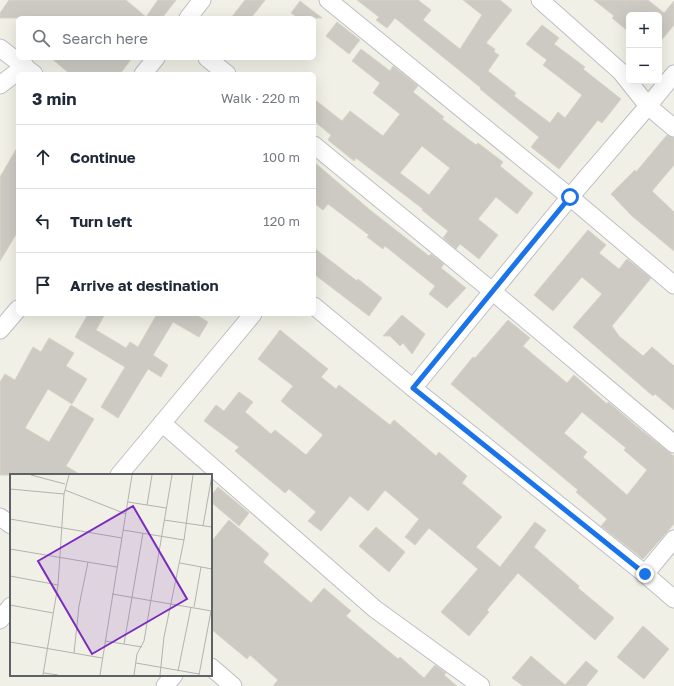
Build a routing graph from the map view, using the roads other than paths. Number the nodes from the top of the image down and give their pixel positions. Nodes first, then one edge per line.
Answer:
1 (202, 0) edge
2 (328, 0) edge
3 (540, 0) edge
4 (190, 16) edge
5 (0, 48) edge
6 (154, 60) edge
7 (210, 60) edge
8 (29, 70) edge
9 (145, 72) edge
10 (224, 72) edge
11 (674, 74) edge
12 (16, 77) edge
13 (0, 85) edge
14 (648, 106) junction
15 (674, 128) edge
16 (316, 148) edge
17 (570, 197) junction
18 (674, 285) edge
19 (492, 291) junction
20 (316, 308) edge
21 (16, 311) edge
22 (251, 316) edge
23 (0, 330) edge
24 (413, 388) junction
25 (162, 423) junction
26 (674, 444) edge
27 (120, 474) edge
28 (0, 517) edge
29 (10, 524) edge
30 (674, 539) edge
31 (645, 574) junction
32 (674, 599) edge
33 (10, 607) edge
34 (0, 620) edge
35 (212, 668) edge
36 (173, 676) edge
37 (165, 686) edge
38 (233, 686) edge
39 (481, 686) edge

1 - 4 street
2 - 17 street
3 - 14 street
5 - 8 street
6 - 9 street
7 - 10 street
11 - 14 street
12 - 13 street
14 - 15 street
14 - 17 street
16 - 19 street
17 - 18 street
17 - 19 street
19 - 24 street
19 - 26 street
20 - 24 street
21 - 23 street
22 - 25 street
24 - 31 street
25 - 27 street
25 - 39 street
28 - 29 street
30 - 31 street
31 - 32 street
33 - 34 street
35 - 38 street
36 - 37 street

